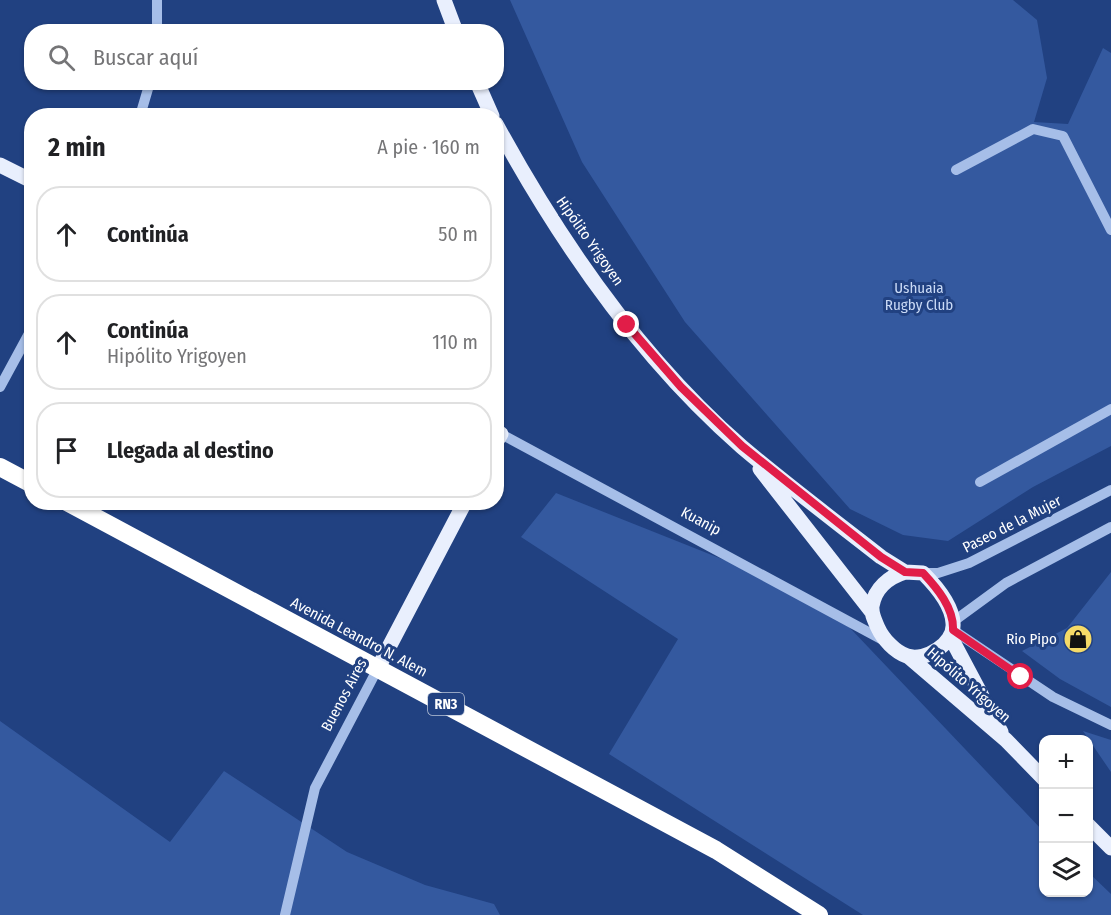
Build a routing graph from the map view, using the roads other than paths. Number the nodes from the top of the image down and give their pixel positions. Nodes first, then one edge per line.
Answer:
1 (157, 0) edge
2 (444, 0) edge
3 (157, 24) edge
4 (453, 24) edge
5 (148, 90) edge
6 (481, 90) edge
7 (142, 108) edge
8 (488, 108) edge
9 (504, 139) edge
10 (0, 165) edge
11 (956, 170) dead end
12 (24, 177) edge
13 (1111, 230) edge
14 (24, 342) edge
15 (0, 387) edge
16 (1111, 409) edge
17 (504, 439) edge
18 (742, 446) junction
19 (0, 467) edge
20 (24, 480) edge
21 (980, 482) dead end
22 (1111, 490) edge
23 (82, 510) edge
24 (461, 510) edge
25 (1111, 527) edge
26 (905, 572) junction
27 (923, 573) junction
28 (871, 610) junction
29 (952, 629) junction
30 (889, 643) junction
31 (909, 657) junction
32 (378, 668) junction
33 (1111, 724) edge
34 (1006, 740) junction
35 (1039, 774) edge
36 (1093, 829) edge
37 (1111, 848) edge
38 (285, 915) edge
39 (819, 915) edge

1 - 3 street
2 - 4 main road
5 - 7 street
6 - 8 main road
9 - 18 main road, Hipólito Yrigoyen
10 - 12 main road
11 - 13 street
14 - 15 street
16 - 21 street
17 - 30 street, Kuanip
18 - 26 main road, Hipólito Yrigoyen
18 - 28 main road, Hipólito Yrigoyen
19 - 20 highway
22 - 27 street, Paseo de la Mujer
23 - 32 highway, Avenida Leandro N. Alem / RN3
24 - 32 main road, Buenos Aires
25 - 29 street
26 - 27 main road
26 - 28 main road
27 - 29 main road
28 - 30 main road
29 - 31 main road
29 - 33 street
29 - 34 main road, Hipólito Yrigoyen
30 - 31 main road
31 - 34 main road, Hipólito Yrigoyen
32 - 38 street, Buenos Aires
32 - 39 highway, Avenida Leandro N. Alem / RN3
34 - 35 main road, Hipólito Yrigoyen
36 - 37 main road

